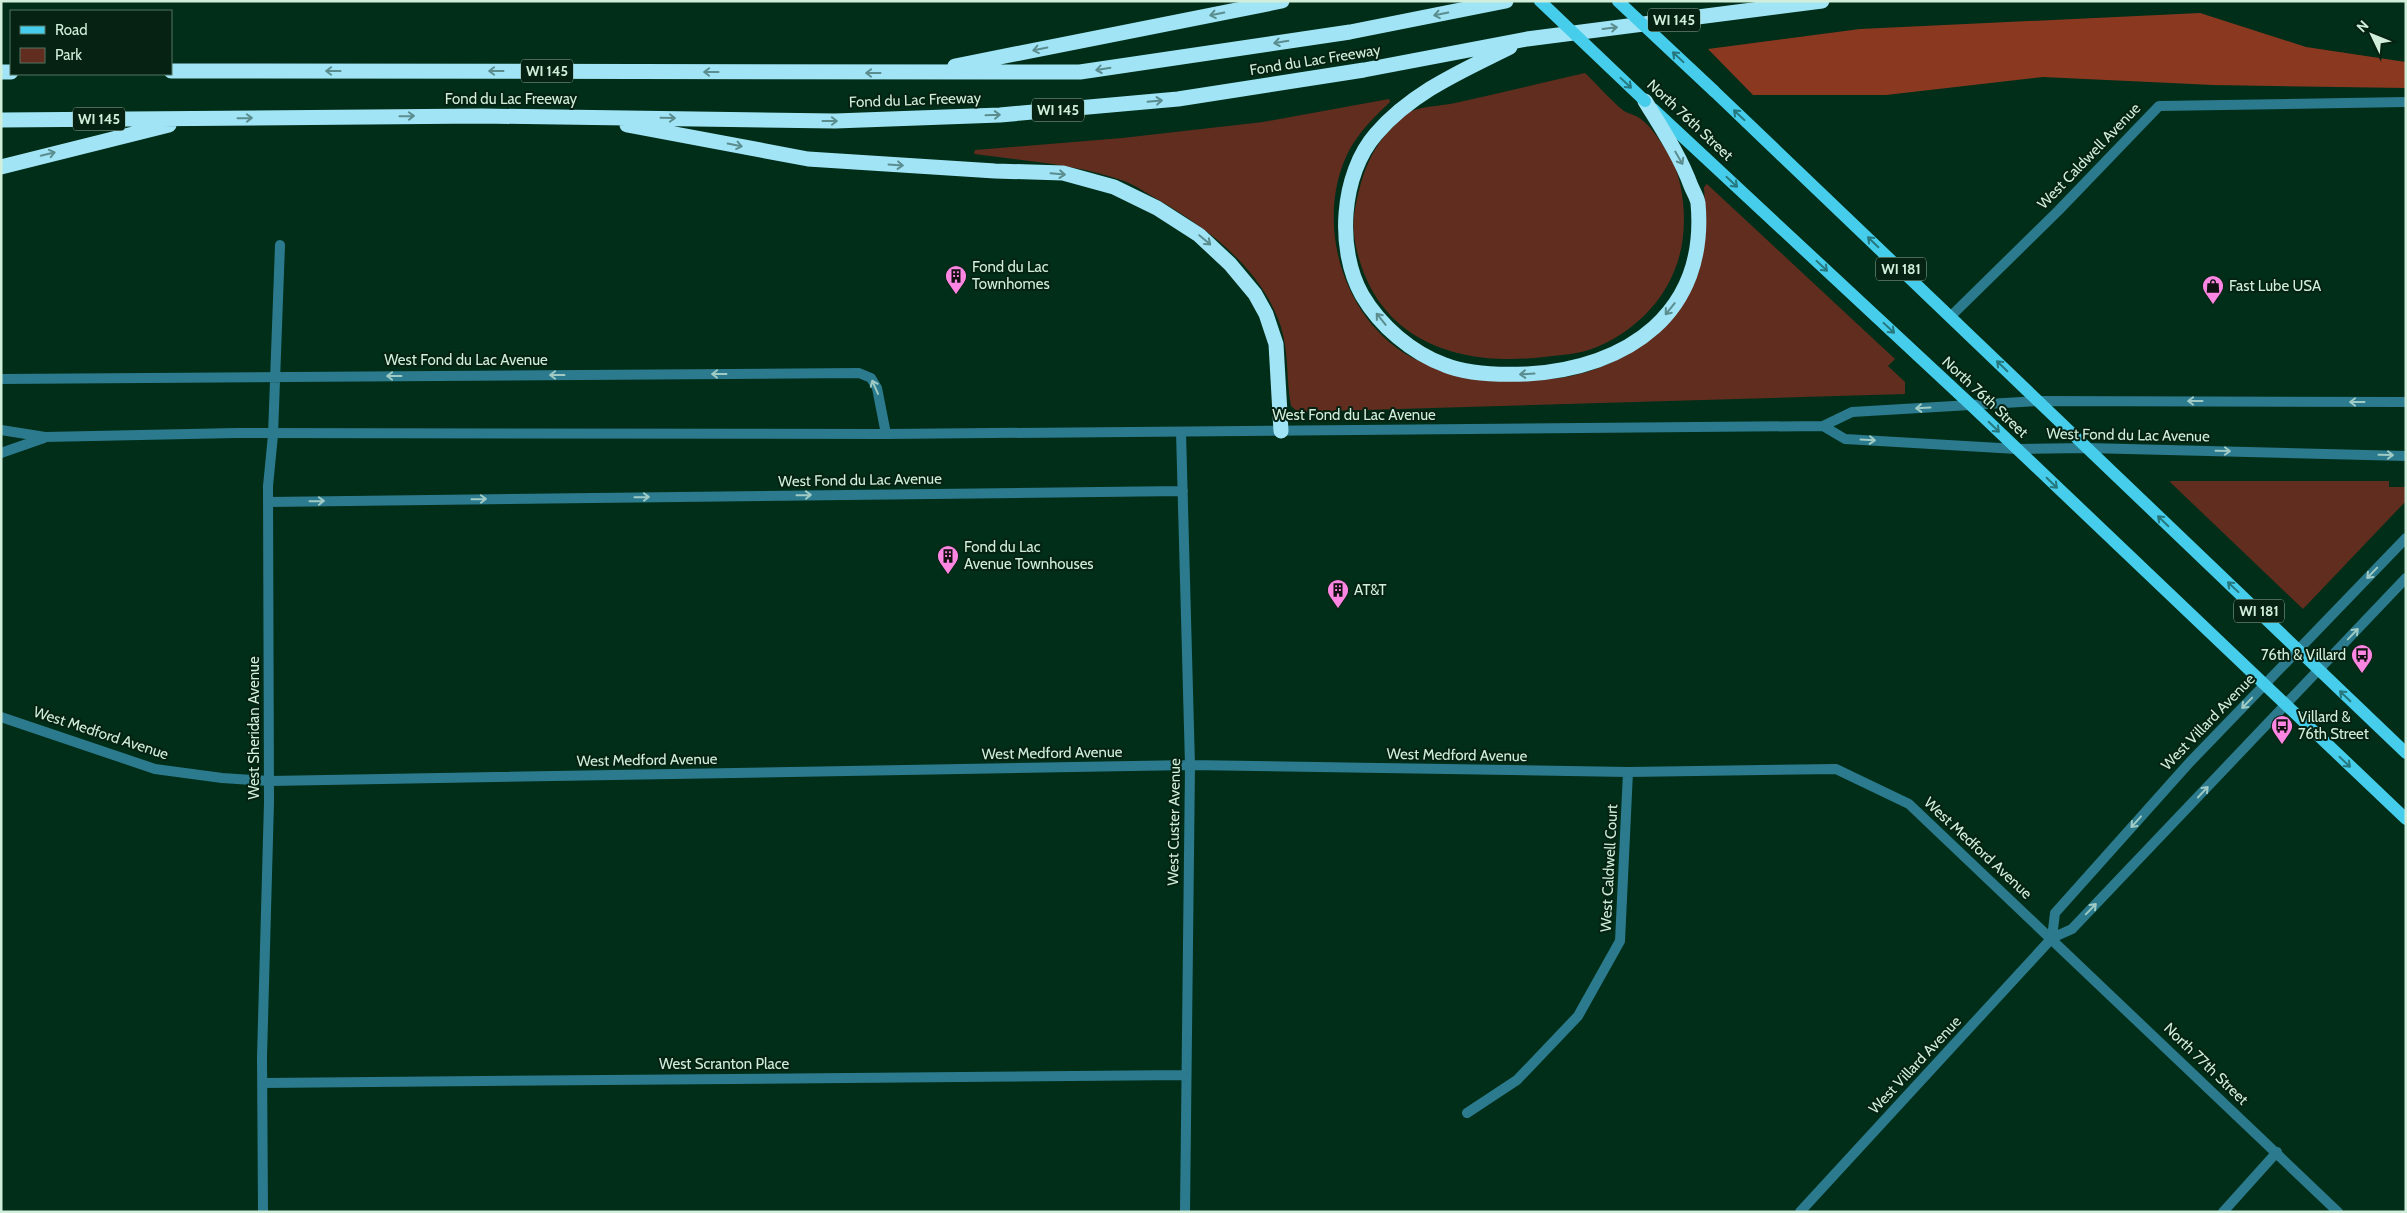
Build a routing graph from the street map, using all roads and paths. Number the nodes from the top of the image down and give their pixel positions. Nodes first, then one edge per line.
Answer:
1 (1282, 1) edge
2 (1506, 1) edge
3 (1540, 1) edge
4 (1618, 1) edge
5 (1822, 1) edge
6 (1527, 39) junction
7 (172, 71) edge
8 (922, 73) junction
9 (1645, 101) junction
10 (2406, 102) edge
11 (584, 117) junction
12 (196, 118) junction
13 (1, 120) edge
14 (1, 167) edge
15 (280, 245) dead end
16 (1951, 316) junction
17 (275, 377) junction
18 (1, 378) edge
19 (2037, 400) junction
20 (2406, 402) edge
21 (1971, 405) junction
22 (1823, 426) junction
23 (1, 430) edge
24 (1281, 431) junction
25 (1181, 432) junction
26 (886, 434) junction
27 (273, 435) junction
28 (45, 437) junction
29 (2087, 448) junction
30 (2017, 449) junction
31 (1, 453) edge
32 (2406, 456) edge
33 (1183, 491) junction
34 (268, 502) junction
35 (2406, 538) edge
36 (2406, 578) edge
37 (2299, 649) junction
38 (2319, 668) junction
39 (2264, 685) junction
40 (2285, 704) junction
41 (1, 717) edge
42 (2406, 753) edge
43 (1190, 766) junction
44 (1628, 772) junction
45 (269, 781) junction
46 (2406, 819) edge
47 (2052, 938) junction
48 (1185, 1075) junction
49 (263, 1083) junction
50 (1467, 1113) dead end
51 (2277, 1152) junction
52 (263, 1212) edge
53 (1185, 1212) edge
54 (1800, 1212) edge
55 (2223, 1212) edge
56 (2338, 1212) edge

1 -> 8 highway
2 -> 8 highway, Fond du Lac Freeway / WI 145
3 -> 9 main road, North 76th Street, bridge
16 -> 4 main road, WI 181, bridge
6 -> 5 highway, Fond du Lac Freeway / WI 145
9 -> 6 highway
11 -> 6 highway, Fond du Lac Freeway / WI 145
8 -> 7 highway, Fond du Lac Freeway / WI 145
9 -> 21 main road, North 76th Street
10 - 16 street, West Caldwell Avenue
12 -> 11 highway, Fond du Lac Freeway / WI 145
11 -> 24 highway
12 - 13 highway, Fond du Lac Freeway / WI 145
14 -> 12 highway
15 - 17 street, West Sheridan Avenue
19 -> 16 main road, WI 181
17 - 18 street, West Fond du Lac Avenue
26 -> 17 street, West Fond du Lac Avenue
17 - 27 street, West Sheridan Avenue
20 -> 19 street, West Fond du Lac Avenue
19 - 21 street, West Fond du Lac Avenue
19 - 29 main road, WI 181
21 -> 22 street, West Fond du Lac Avenue
21 -> 30 main road, North 76th Street
22 - 24 street, West Fond du Lac Avenue
22 -> 30 street, West Fond du Lac Avenue
23 - 28 street, West Fond du Lac Avenue
24 - 25 street, West Fond du Lac Avenue
25 - 26 street, West Fond du Lac Avenue
25 - 33 street, West Custer Avenue
26 - 27 street, West Fond du Lac Avenue
27 - 28 street, West Fond du Lac Avenue
27 - 34 street, West Sheridan Avenue
28 - 31 street, West Fond du Lac Avenue
29 - 30 street, West Fond du Lac Avenue
29 -> 32 street, West Fond du Lac Avenue
37 -> 29 main road, WI 181
30 -> 39 main road, North 76th Street
34 -> 33 street, West Fond du Lac Avenue
33 - 43 street, West Custer Avenue
34 - 45 street, West Sheridan Avenue
35 -> 37 street, West Villard Avenue
38 -> 36 street, West Villard Avenue
37 - 38 main road, WI 181
37 - 39 street, West Villard Avenue
38 - 40 street, West Villard Avenue
42 -> 38 main road, WI 181
39 - 40 main road, North 76th Street
39 -> 47 street, West Villard Avenue
40 -> 46 main road, North 76th Street
47 -> 40 street, West Villard Avenue
41 - 45 street, West Medford Avenue
43 - 44 street, West Medford Avenue
43 - 45 street, West Medford Avenue
43 - 48 street, West Custer Avenue
44 - 47 street, West Medford Avenue
44 - 50 street, West Caldwell Court
45 - 49 street, West Sheridan Avenue
47 - 51 street, North 77th Street
47 - 54 street, West Villard Avenue
48 - 49 street, West Scranton Place
48 - 53 street, West Custer Avenue
49 - 52 street, West Sheridan Avenue
51 - 55 street
51 - 56 street, North 77th Street

